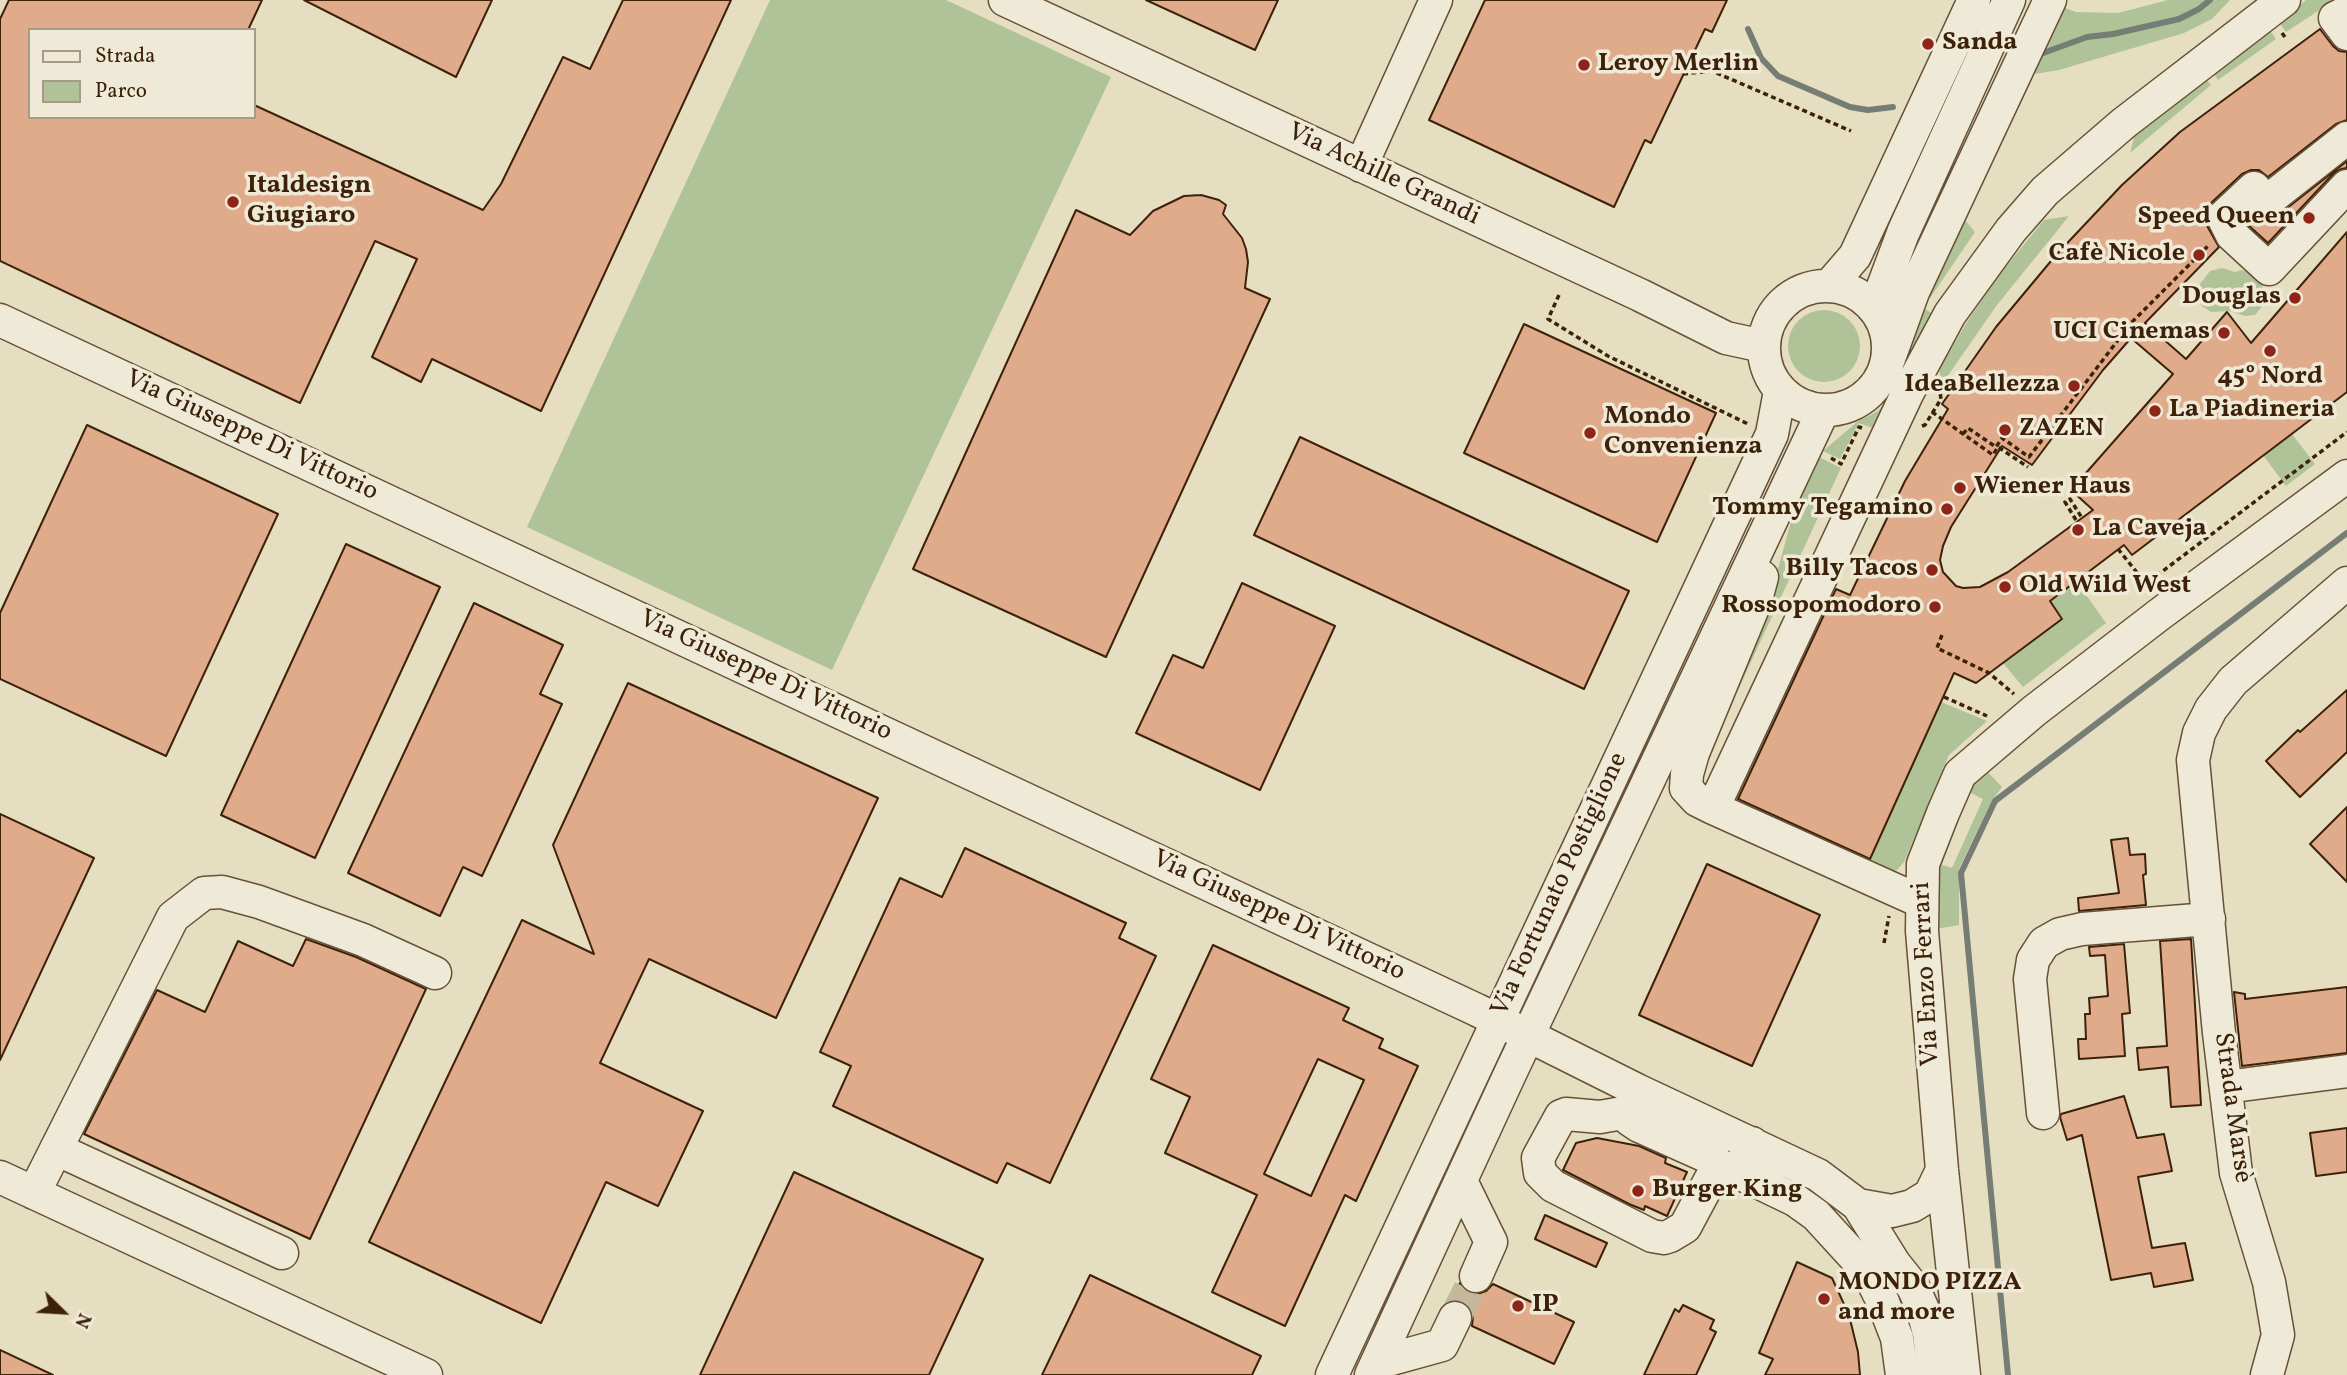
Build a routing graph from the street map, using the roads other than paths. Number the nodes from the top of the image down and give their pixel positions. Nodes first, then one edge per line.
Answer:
1 (1005, 0) edge
2 (1436, 0) edge
3 (1974, 0) edge
4 (2009, 0) edge
5 (2050, 0) edge
6 (2284, 0) edge
7 (2347, 12) edge
8 (2347, 34) edge
9 (2347, 138) edge
10 (1361, 166) junction
11 (2347, 186) edge
12 (1830, 285) junction
13 (1875, 307) junction
14 (0, 320) edge
15 (1763, 346) junction
16 (1887, 364) junction
17 (1780, 391) junction
18 (1823, 411) junction
19 (2347, 476) edge
20 (1778, 504) junction
21 (2347, 583) edge
22 (1713, 808) junction
23 (1922, 902) junction
24 (2209, 919) junction
25 (435, 973) dead end
26 (1499, 1020) junction
27 (1529, 1035) junction
28 (2347, 1072) edge
29 (2226, 1087) junction
30 (1632, 1107) junction
31 (2043, 1113) dead end
32 (1752, 1143) junction
33 (56, 1149) junction
34 (1727, 1170) junction
35 (1942, 1170) junction
36 (0, 1177) edge
37 (1461, 1181) junction
38 (34, 1193) junction
39 (1858, 1205) junction
40 (282, 1253) dead end
41 (1476, 1276) tunnel mouth
42 (1356, 1370) edge
43 (426, 1375) edge
44 (1428, 1375) edge
45 (1902, 1375) edge
46 (1934, 1375) edge
47 (1964, 1375) edge
48 (2267, 1375) edge

1 - 10 street, Via Achille Grandi
2 - 10 street
3 - 12 street
4 - 13 street
5 - 16 street
6 - 22 street
7 - 8 street
9 - 11 street
10 - 15 street, Via Achille Grandi
12 - 13 street
12 - 15 street
13 - 16 street
14 - 26 street, Via Giuseppe Di Vittorio
15 - 17 street
16 - 18 street
17 - 18 street
17 - 26 street, Via Fortunato Postiglione
18 - 20 street, Via Fortunato Postiglione
19 - 23 street, Via Enzo Ferrari
20 - 22 street
20 - 27 street, Via Fortunato Postiglione
21 - 24 street, Strada Marsè
22 - 23 street
23 - 35 street, Via Enzo Ferrari
24 - 29 street, Strada Marsè
24 - 31 street
25 - 33 street
26 - 27 street, Via Giuseppe Di Vittorio
26 - 42 street, Via Fortunato Postiglione
27 - 30 street, Via Giuseppe Di Vittorio
27 - 37 street, Via Fortunato Postiglione
28 - 29 street
29 - 48 street, Strada Marsè
30 - 32 street
30 - 34 street
30 - 34 street
32 - 34 street
32 - 39 street
33 - 38 street
33 - 40 street
34 - 45 street
35 - 39 street
35 - 47 street, Via Enzo Ferrari
36 - 38 street
37 - 41 street
37 - 42 street, Via Fortunato Postiglione
38 - 43 street
39 - 46 street
42 - 44 street

